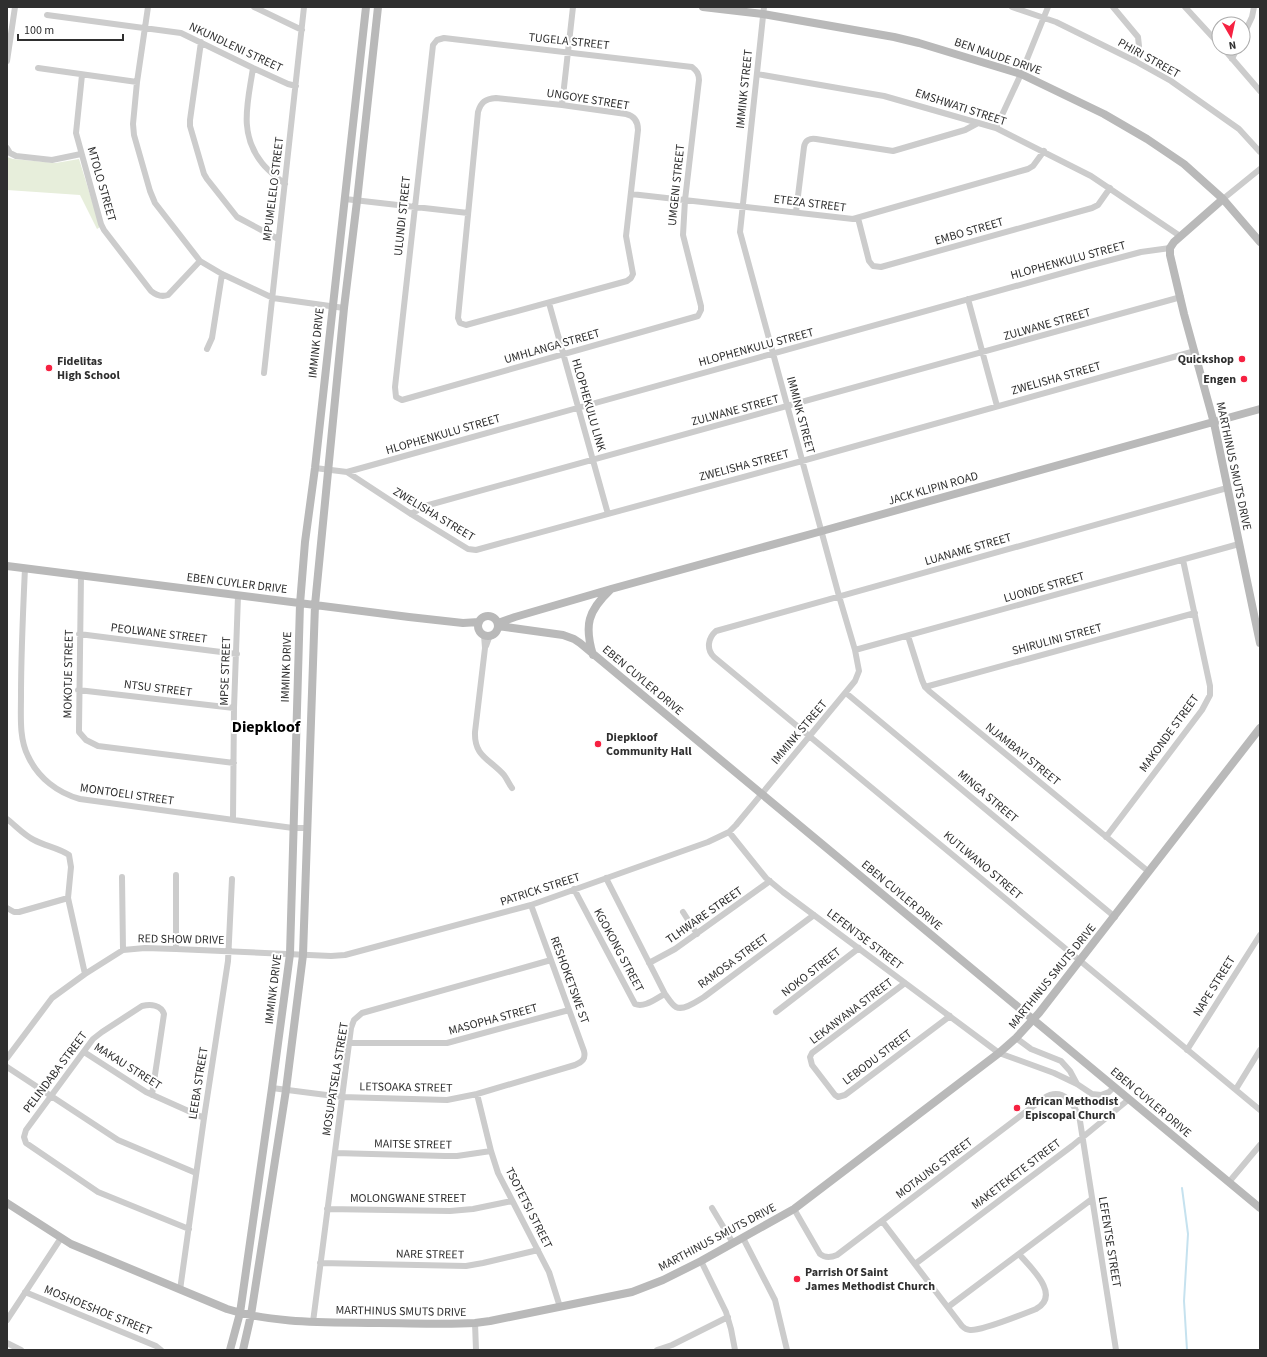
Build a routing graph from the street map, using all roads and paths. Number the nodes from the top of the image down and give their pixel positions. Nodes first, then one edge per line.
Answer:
1 (15, 7) edge
2 (148, 7) edge
3 (254, 7) edge
4 (304, 7) edge
5 (366, 7) edge
6 (378, 7) edge
7 (574, 7) edge
8 (703, 7) edge
9 (1012, 7) edge
10 (1048, 7) edge
11 (1113, 7) edge
12 (1186, 7) edge
13 (1254, 7) edge
14 (763, 10) edge
15 (47, 14) dead end
16 (1044, 17) junction
17 (1251, 19) edge
18 (145, 27) junction
19 (302, 30) junction
20 (1211, 35) edge
21 (444, 38) joint
22 (201, 42) junction
23 (568, 52) junction
24 (1230, 56) edge
25 (1233, 56) edge
26 (1232, 59) junction
27 (7, 61) edge
28 (1135, 61) junction
29 (692, 67) joint
30 (38, 68) dead end
31 (253, 68) junction
32 (82, 74) junction
33 (757, 74) junction
34 (1021, 74) junction
35 (137, 82) junction
36 (296, 86) junction
37 (1260, 91) edge
38 (562, 105) junction
39 (978, 124) junction
40 (996, 128) junction
41 (7, 148) edge
42 (1044, 151) junction
43 (1260, 152) edge
44 (81, 154) junction
45 (1260, 169) edge
46 (285, 184) junction
47 (1110, 188) junction
48 (631, 194) junction
49 (345, 199) junction
50 (1223, 199) junction
51 (685, 200) junction
52 (357, 201) junction
53 (742, 206) junction
54 (414, 207) junction
55 (796, 212) junction
56 (468, 213) junction
57 (858, 218) junction
58 (1180, 236) junction
59 (278, 239) junction
60 (1260, 242) edge
61 (1170, 248) junction
62 (200, 261) junction
63 (222, 274) junction
64 (1181, 297) junction
65 (273, 298) junction
66 (968, 299) junction
67 (549, 302) junction
68 (332, 306) junction
69 (701, 306) joint
70 (344, 308) junction
71 (207, 349) dead end
72 (1194, 351) junction
73 (773, 353) junction
74 (983, 353) junction
75 (563, 355) junction
76 (264, 373) dead end
77 (402, 400) joint
78 (788, 406) junction
79 (997, 406) junction
80 (578, 407) junction
81 (1260, 409) edge
82 (1214, 423) junction
83 (593, 460) junction
84 (802, 461) junction
85 (315, 468) junction
86 (328, 469) junction
87 (348, 472) junction
88 (1227, 488) junction
89 (411, 514) junction
90 (608, 514) junction
91 (822, 532) junction
92 (1239, 544) junction
93 (1183, 560) junction
94 (7, 566) edge
95 (25, 568) junction
96 (81, 575) junction
97 (611, 589) junction
98 (238, 596) junction
99 (839, 596) junction
100 (300, 604) junction
101 (315, 605) junction
102 (1195, 613) junction
103 (479, 625) junction
104 (493, 628) junction
105 (716, 631) joint
106 (79, 634) junction
107 (908, 636) junction
108 (1260, 643) edge
109 (855, 650) junction
110 (237, 654) junction
111 (594, 655) junction
112 (925, 687) junction
113 (78, 690) junction
114 (846, 693) junction
115 (234, 708) junction
116 (1260, 728) edge
117 (810, 736) junction
118 (234, 763) junction
119 (512, 788) dead end
120 (762, 794) junction
121 (7, 819) edge
122 (233, 819) junction
123 (293, 828) junction
124 (308, 828) junction
125 (728, 832) junction
126 (1106, 837) junction
127 (1149, 872) junction
128 (176, 875) dead end
129 (122, 877) dead end
130 (606, 878) junction
131 (232, 879) dead end
132 (770, 881) junction
133 (574, 889) junction
134 (68, 898) junction
135 (531, 905) junction
136 (7, 908) edge
137 (683, 912) dead end
138 (814, 915) junction
139 (1115, 917) junction
140 (697, 934) junction
141 (1260, 935) edge
142 (859, 948) junction
143 (176, 949) junction
144 (123, 950) junction
145 (229, 951) junction
146 (290, 954) junction
147 (303, 955) junction
148 (551, 960) junction
149 (1080, 961) junction
150 (649, 963) junction
151 (85, 974) junction
152 (905, 983) junction
153 (665, 994) junction
154 (569, 1010) junction
155 (776, 1012) dead end
156 (950, 1016) junction
157 (1033, 1020) junction
158 (1016, 1038) junction
159 (349, 1043) junction
160 (1187, 1050) junction
161 (1260, 1050) edge
162 (84, 1052) junction
163 (999, 1053) junction
164 (810, 1057) joint
165 (7, 1058) edge
166 (582, 1062) joint
167 (7, 1067) edge
168 (1077, 1084) junction
169 (1114, 1087) junction
170 (272, 1088) junction
171 (1236, 1089) junction
172 (286, 1090) junction
173 (477, 1094) junction
174 (51, 1095) junction
175 (152, 1095) junction
176 (342, 1097) junction
177 (1128, 1100) junction
178 (1260, 1110) edge
179 (204, 1118) junction
180 (1083, 1138) junction
181 (1260, 1145) edge
182 (491, 1151) junction
183 (335, 1153) junction
184 (196, 1173) junction
185 (1229, 1182) junction
186 (1092, 1199) junction
187 (512, 1201) junction
188 (7, 1203) edge
189 (712, 1208) dead end
190 (1260, 1208) edge
191 (328, 1209) junction
192 (794, 1209) junction
193 (882, 1221) junction
194 (189, 1229) junction
195 (61, 1238) junction
196 (743, 1238) junction
197 (733, 1243) junction
198 (538, 1250) junction
199 (1019, 1254) junction
200 (701, 1261) junction
201 (320, 1263) junction
202 (915, 1264) junction
203 (180, 1290) junction
204 (25, 1292) junction
205 (560, 1307) junction
206 (948, 1307) junction
207 (240, 1313) junction
208 (251, 1315) junction
209 (728, 1318) junction
210 (7, 1320) edge
211 (312, 1322) junction
212 (475, 1323) junction
213 (7, 1343) edge
214 (21, 1350) edge
215 (161, 1350) edge
216 (230, 1350) edge
217 (242, 1350) edge
218 (476, 1350) edge
219 (657, 1350) edge
220 (735, 1350) edge
221 (787, 1350) edge
222 (1116, 1350) edge

1 - 27 street
2 - 18 street
3 - 19 street
4 - 19 street, MPUMELELO STREET
5 - 49 street, IMMINK DRIVE
6 - 52 street, IMMINK DRIVE
7 - 23 street
8 - 14 street, BEN NAUDE DRIVE
9 - 16 street, PHIRI STREET
10 - 16 street
11 - 28 street
12 - 20 street
13 - 17 street
14 - 33 street, IMMINK STREET
14 - 34 street, BEN NAUDE DRIVE
15 - 18 street, NKUNDLENI STREET
16 - 28 street, PHIRI STREET
16 - 34 street
18 - 22 street, NKUNDLENI STREET
18 - 35 street
19 - 36 street, MPUMELELO STREET
21 - 23 street, TUGELA STREET
21 - 54 street, ULUNDI STREET
22 - 31 street, NKUNDLENI STREET
22 - 59 street
23 - 29 street, TUGELA STREET
23 - 38 street
24 - 26 street
25 - 26 street
26 - 37 street
28 - 43 street, PHIRI STREET
29 - 51 street, UMGENI STREET
30 - 32 street
31 - 36 street, NKUNDLENI STREET
31 - 46 street
32 - 35 street
32 - 44 street, MTOLO STREET
33 - 39 street, EMSHWATI STREET
33 - 53 street, IMMINK STREET
34 - 40 street
34 - 50 street, BEN NAUDE DRIVE
35 - 62 street
36 - 46 street, MPUMELELO STREET
38 - 48 street, UNGOYE STREET
38 - 56 street, UNGOYE STREET
39 - 40 street, EMSHWATI STREET
39 - 55 street
40 - 42 street, EMSHWATI STREET
41 - 44 street
42 - 47 street, EMSHWATI STREET
42 - 57 street, ETEZA STREET
44 - 62 street, MTOLO STREET
45 - 50 street
46 - 59 street, MPUMELELO STREET
47 - 57 street, EMBO STREET
47 - 58 street, EMSHWATI STREET
48 - 51 street, ETEZA STREET
48 - 67 street, UNGOYE STREET
49 - 52 street
49 - 68 street, IMMINK DRIVE
50 - 58 street
50 - 60 street, BEN NAUDE DRIVE
51 - 53 street, ETEZA STREET
51 - 69 street, UMGENI STREET
52 - 54 street
52 - 70 street, IMMINK DRIVE
53 - 55 street, ETEZA STREET
53 - 73 street, IMMINK STREET
54 - 56 street
54 - 77 street, ULUNDI STREET
55 - 57 street, ETEZA STREET
56 - 67 street, UNGOYE STREET
58 - 61 street
59 - 65 street, MPUMELELO STREET
61 - 64 street, MARTHINUS SMUTS DRIVE
61 - 66 street, HLOPHENKULU STREET
62 - 63 street
63 - 65 street
63 - 71 street
64 - 72 street, MARTHINUS SMUTS DRIVE
64 - 74 street, ZULWANE STREET
65 - 68 street
65 - 76 street, MPUMELELO STREET
66 - 73 street, HLOPHENKULU STREET
66 - 74 street
67 - 75 street, HLOPHEKULU LINK
68 - 70 street
68 - 85 street, IMMINK DRIVE
69 - 75 street, UMHLANGA STREET
70 - 86 street, IMMINK DRIVE
72 - 79 street, ZWELISHA STREET
72 - 82 street, MARTHINUS SMUTS DRIVE
73 - 78 street, IMMINK STREET
73 - 80 street, HLOPHENKULU STREET
74 - 78 street, ZULWANE STREET
74 - 79 street
75 - 77 street, UMHLANGA STREET
75 - 80 street, HLOPHEKULU LINK
78 - 83 street, ZULWANE STREET
78 - 84 street, IMMINK STREET
79 - 84 street, ZWELISHA STREET
80 - 83 street, HLOPHEKULU LINK
80 - 87 street, HLOPHENKULU STREET
81 - 82 street, JACK KLIPIN ROAD
82 - 88 street, MARTHINUS SMUTS DRIVE
82 - 91 street, JACK KLIPIN ROAD
83 - 89 street, ZULWANE STREET
83 - 90 street, HLOPHEKULU LINK
84 - 90 street, ZWELISHA STREET
84 - 91 street, IMMINK STREET
85 - 86 street, ZWELISHA STREET
85 - 100 street, IMMINK DRIVE
86 - 87 street, ZWELISHA STREET
86 - 101 street, IMMINK DRIVE
87 - 89 street, ZWELISHA STREET
88 - 92 street, MARTHINUS SMUTS DRIVE
88 - 99 street, LUANAME STREET
89 - 90 street, ZWELISHA STREET
91 - 97 street, JACK KLIPIN ROAD
91 - 99 street, IMMINK STREET
92 - 93 street, LUONDE STREET
92 - 108 street, MARTHINUS SMUTS DRIVE
93 - 102 street, MAKONDE STREET
93 - 107 street, LUONDE STREET
94 - 95 street, EBEN CUYLER DRIVE
95 - 96 street, EBEN CUYLER DRIVE
95 - 122 street, MONTOELI STREET
96 - 98 street, EBEN CUYLER DRIVE
96 - 106 street, MOKOTJE STREET
97 - 104 street
97 - 111 street
98 - 100 street, EBEN CUYLER DRIVE
98 - 110 street, MPSE STREET
99 - 105 street, LUANAME STREET
99 - 109 street, IMMINK STREET
100 - 101 street, EBEN CUYLER DRIVE
100 - 123 street, IMMINK DRIVE
101 - 103 street, EBEN CUYLER DRIVE
101 - 124 street, IMMINK DRIVE
102 - 112 street, SHIRULINI STREET
102 - 126 street, MAKONDE STREET
103 - 104 street
103 - 104 street
104 - 111 street, EBEN CUYLER DRIVE
104 - 119 street
105 - 117 street, KUTLWANO STREET
106 - 110 street, PEOLWANE STREET
106 - 113 street, MOKOTJE STREET
107 - 109 street, LUONDE STREET
107 - 112 street, NJAMBAYI STREET
109 - 114 street, IMMINK STREET
110 - 115 street, MPSE STREET
111 - 120 street, EBEN CUYLER DRIVE
112 - 126 street, NJAMBAYI STREET
113 - 115 street, NTSU STREET
113 - 118 street, MOKOTJE STREET
114 - 117 street, IMMINK STREET
114 - 139 street, MINGA STREET
115 - 118 street, MPSE STREET
116 - 127 street, MARTHINUS SMUTS DRIVE
117 - 120 street, IMMINK STREET
117 - 149 street, KUTLWANO STREET
118 - 122 street, MPSE STREET
120 - 125 street, PATRICK STREET
120 - 157 street, EBEN CUYLER DRIVE
121 - 134 street
122 - 123 street, MONTOELI STREET
123 - 124 street, MONTOELI STREET
123 - 146 street, IMMINK DRIVE
124 - 147 street, IMMINK DRIVE
125 - 130 street, PATRICK STREET
125 - 132 street, LEFENTSE STREET
126 - 127 street, NJAMBAYI STREET
127 - 139 street, MARTHINUS SMUTS DRIVE
128 - 143 street
129 - 144 street
130 - 133 street, PATRICK STREET
130 - 150 street, KGOKONG STREET
131 - 145 street, LEEBA STREET
132 - 138 street, LEFENTSE STREET
132 - 140 street, TLHWARE STREET
133 - 135 street, PATRICK STREET
133 - 153 street, KGOKONG STREET
134 - 136 street
134 - 151 street
135 - 147 street, PATRICK STREET
135 - 148 street, RESHOKETSWE ST
137 - 140 street
138 - 142 street, LEFENTSE STREET
138 - 153 street, RAMOSA STREET
139 - 149 street, MARTHINUS SMUTS DRIVE
140 - 150 street, TLHWARE STREET
141 - 160 street, NAPE STREET
142 - 152 street, LEFENTSE STREET
142 - 155 street, NOKO STREET
143 - 144 street, RED SHOW DRIVE
143 - 145 street, RED SHOW DRIVE
144 - 151 street, RED SHOW DRIVE
145 - 146 street, RED SHOW DRIVE
145 - 179 street, LEEBA STREET
146 - 147 street, RED SHOW DRIVE
146 - 170 street, IMMINK DRIVE
147 - 172 street, IMMINK DRIVE
148 - 154 street, RESHOKETSWE ST
148 - 159 street, MOSUPATSELA STREET
149 - 157 street, MARTHINUS SMUTS DRIVE
149 - 160 street, KUTLWANO STREET
150 - 153 street, KGOKONG STREET
151 - 165 street, RED SHOW DRIVE
152 - 156 street, LEFENTSE STREET
152 - 164 street, LEKANYANA STREET
154 - 159 street, MASOPHA STREET
154 - 166 street, RESHOKETSWE ST
156 - 163 street, LEFENTSE STREET
156 - 164 street, LEBODU STREET
157 - 158 street, MARTHINUS SMUTS DRIVE
157 - 169 street, EBEN CUYLER DRIVE
158 - 163 street, MARTHINUS SMUTS DRIVE
158 - 168 street
159 - 176 street, MOSUPATSELA STREET
160 - 171 street, KUTLWANO STREET
161 - 171 street
162 - 174 street, PELINDABA STREET
162 - 175 street, MAKAU STREET
162 - 175 street, PELINDABA STREET
163 - 168 street, LEFENTSE STREET
163 - 192 street, MARTHINUS SMUTS DRIVE
166 - 173 street, LETSOAKA STREET
167 - 174 street
168 - 169 street, LEFENTSE STREET
169 - 177 street, EBEN CUYLER DRIVE
170 - 172 street, LETSOAKA STREET
170 - 207 street, IMMINK DRIVE
171 - 178 street, KUTLWANO STREET
172 - 176 street, LETSOAKA STREET
172 - 208 street, IMMINK DRIVE
173 - 176 street, LETSOAKA STREET
173 - 182 street, TSOTETSI STREET
174 - 184 street
174 - 194 street, PELINDABA STREET
175 - 179 street, MAKAU STREET
176 - 183 street, MOSUPATSELA STREET
177 - 180 street, MAKETEKETE STREET
177 - 185 street, EBEN CUYLER DRIVE
179 - 184 street, LEEBA STREET
180 - 186 street, LEFENTSE STREET
180 - 193 street, MOTAUNG STREET
180 - 202 street, MAKETEKETE STREET
181 - 185 street
182 - 183 street, MAITSE STREET
182 - 187 street, TSOTETSI STREET
183 - 191 street, MOSUPATSELA STREET
184 - 194 street, LEEBA STREET
185 - 190 street, EBEN CUYLER DRIVE
186 - 199 street
186 - 222 street, LEFENTSE STREET
187 - 191 street, MOLONGWANE STREET
187 - 198 street, TSOTETSI STREET
188 - 195 street, MARTHINUS SMUTS DRIVE
189 - 197 street
191 - 201 street, MOSUPATSELA STREET
192 - 193 street, MOTAUNG STREET
192 - 196 street, MARTHINUS SMUTS DRIVE
193 - 202 street
194 - 203 street, LEEBA STREET
195 - 203 street, MARTHINUS SMUTS DRIVE
195 - 204 street
196 - 197 street, MARTHINUS SMUTS DRIVE
196 - 221 street
197 - 200 street, MARTHINUS SMUTS DRIVE
198 - 201 street, NARE STREET
198 - 205 street, TSOTETSI STREET
199 - 206 street
199 - 206 street
200 - 205 street, MARTHINUS SMUTS DRIVE
200 - 209 street
201 - 211 street, MOSUPATSELA STREET
202 - 206 street
203 - 207 street, MARTHINUS SMUTS DRIVE
204 - 210 street
204 - 215 street, MOSHOESHOE STREET
205 - 212 street, MARTHINUS SMUTS DRIVE
207 - 208 street, MARTHINUS SMUTS DRIVE
207 - 216 street, IMMINK DRIVE
208 - 211 street, MARTHINUS SMUTS DRIVE
208 - 217 street, IMMINK DRIVE
209 - 219 street
209 - 220 street
211 - 212 street, MARTHINUS SMUTS DRIVE
212 - 218 street
213 - 214 street

